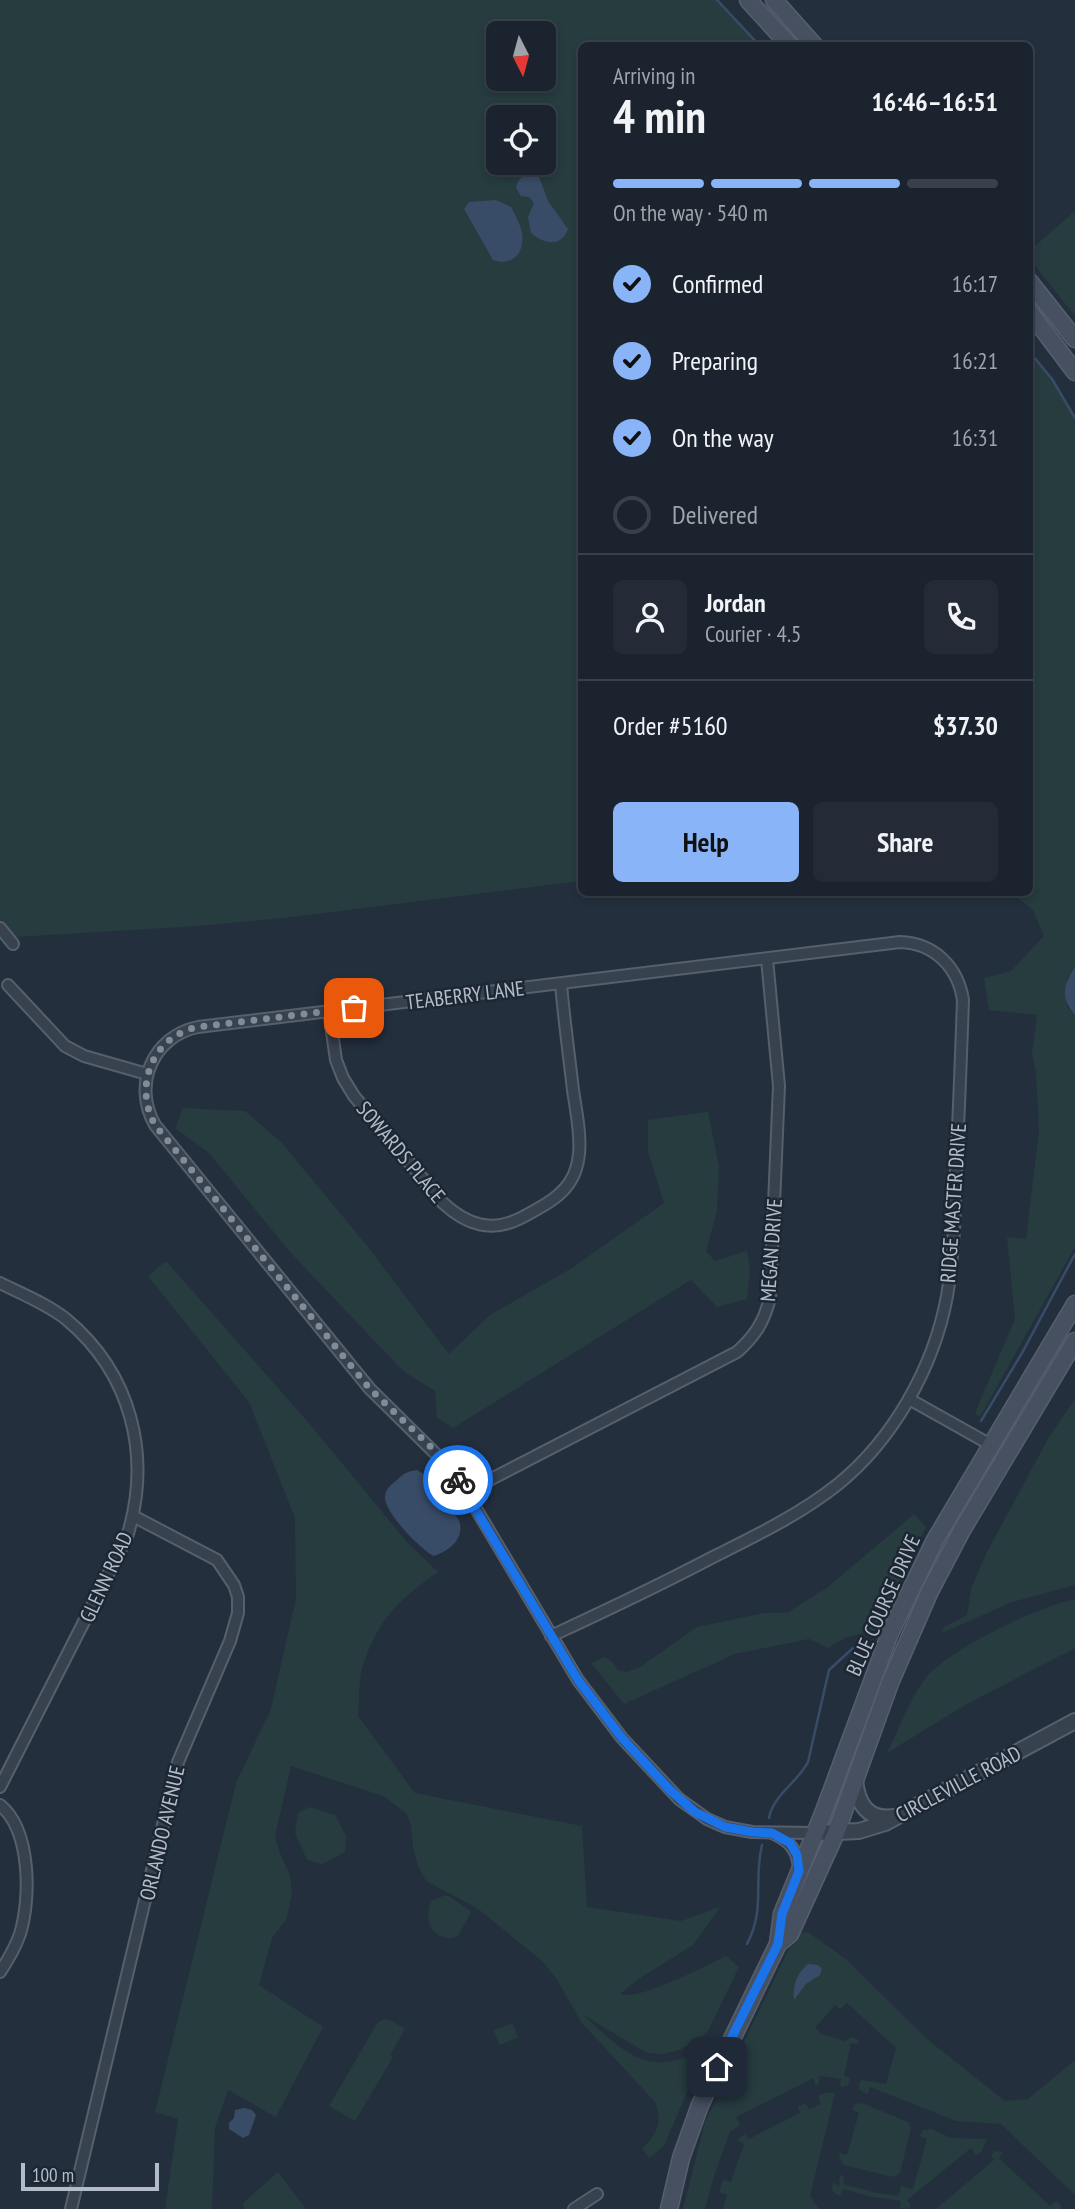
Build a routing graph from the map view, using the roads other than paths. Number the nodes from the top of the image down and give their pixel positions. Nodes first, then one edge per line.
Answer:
1 (748, 0) edge
2 (774, 0) edge
3 (786, 42) edge
4 (811, 42) edge
5 (1033, 286) edge
6 (1033, 316) edge
7 (1075, 339) edge
8 (1075, 372) edge
9 (0, 928) edge
10 (13, 944) dead end
11 (767, 959) junction
12 (561, 984) junction
13 (8, 985) dead end
14 (329, 1011) junction
15 (147, 1073) junction
16 (0, 1283) edge
17 (1075, 1304) edge
18 (1075, 1340) edge
19 (909, 1399) junction
20 (991, 1446) junction
21 (467, 1492) junction
22 (133, 1516) junction
23 (551, 1636) junction
24 (1075, 1721) edge
25 (855, 1779) junction
26 (0, 1787) edge
27 (0, 1805) edge
28 (899, 1816) junction
29 (772, 1833) junction
30 (814, 1833) junction
31 (836, 1833) junction
32 (799, 1871) junction
33 (778, 1944) junction
34 (0, 1972) edge
35 (597, 2194) dead end
36 (71, 2209) edge
37 (574, 2209) edge
38 (669, 2209) edge

1 - 3 main road
2 - 4 main road
5 - 7 main road
6 - 8 main road
9 - 10 street
11 - 12 street, TEABERRY LANE
11 - 19 street, RIDGE MASTER DRIVE
11 - 21 street, MEGAN DRIVE
12 - 14 street, TEABERRY LANE
12 - 14 street, SOWARDS PLACE
13 - 15 street
14 - 15 street, TEABERRY LANE
15 - 21 street, TEABERRY LANE
16 - 22 street, GLENN ROAD
17 - 20 main road, BLUE COURSE DRIVE
18 - 25 main road, BLUE COURSE DRIVE
19 - 20 street
19 - 23 street, RIDGE MASTER DRIVE
20 - 30 main road, BLUE COURSE DRIVE
21 - 23 street, TEABERRY LANE
22 - 26 street, GLENN ROAD
22 - 36 street, ORLANDO AVENUE
23 - 29 street, TEABERRY LANE
24 - 28 street, CIRCLEVILLE ROAD
25 - 28 street
25 - 31 main road, BLUE COURSE DRIVE
27 - 34 street
28 - 31 street, CIRCLEVILLE ROAD
29 - 30 street, TEABERRY LANE
29 - 32 street
30 - 31 street, CIRCLEVILLE ROAD
30 - 32 main road, BLUE COURSE DRIVE
31 - 33 main road, BLUE COURSE DRIVE
32 - 33 main road, BLUE COURSE DRIVE
33 - 38 main road, BLUE COURSE DRIVE
35 - 37 street

